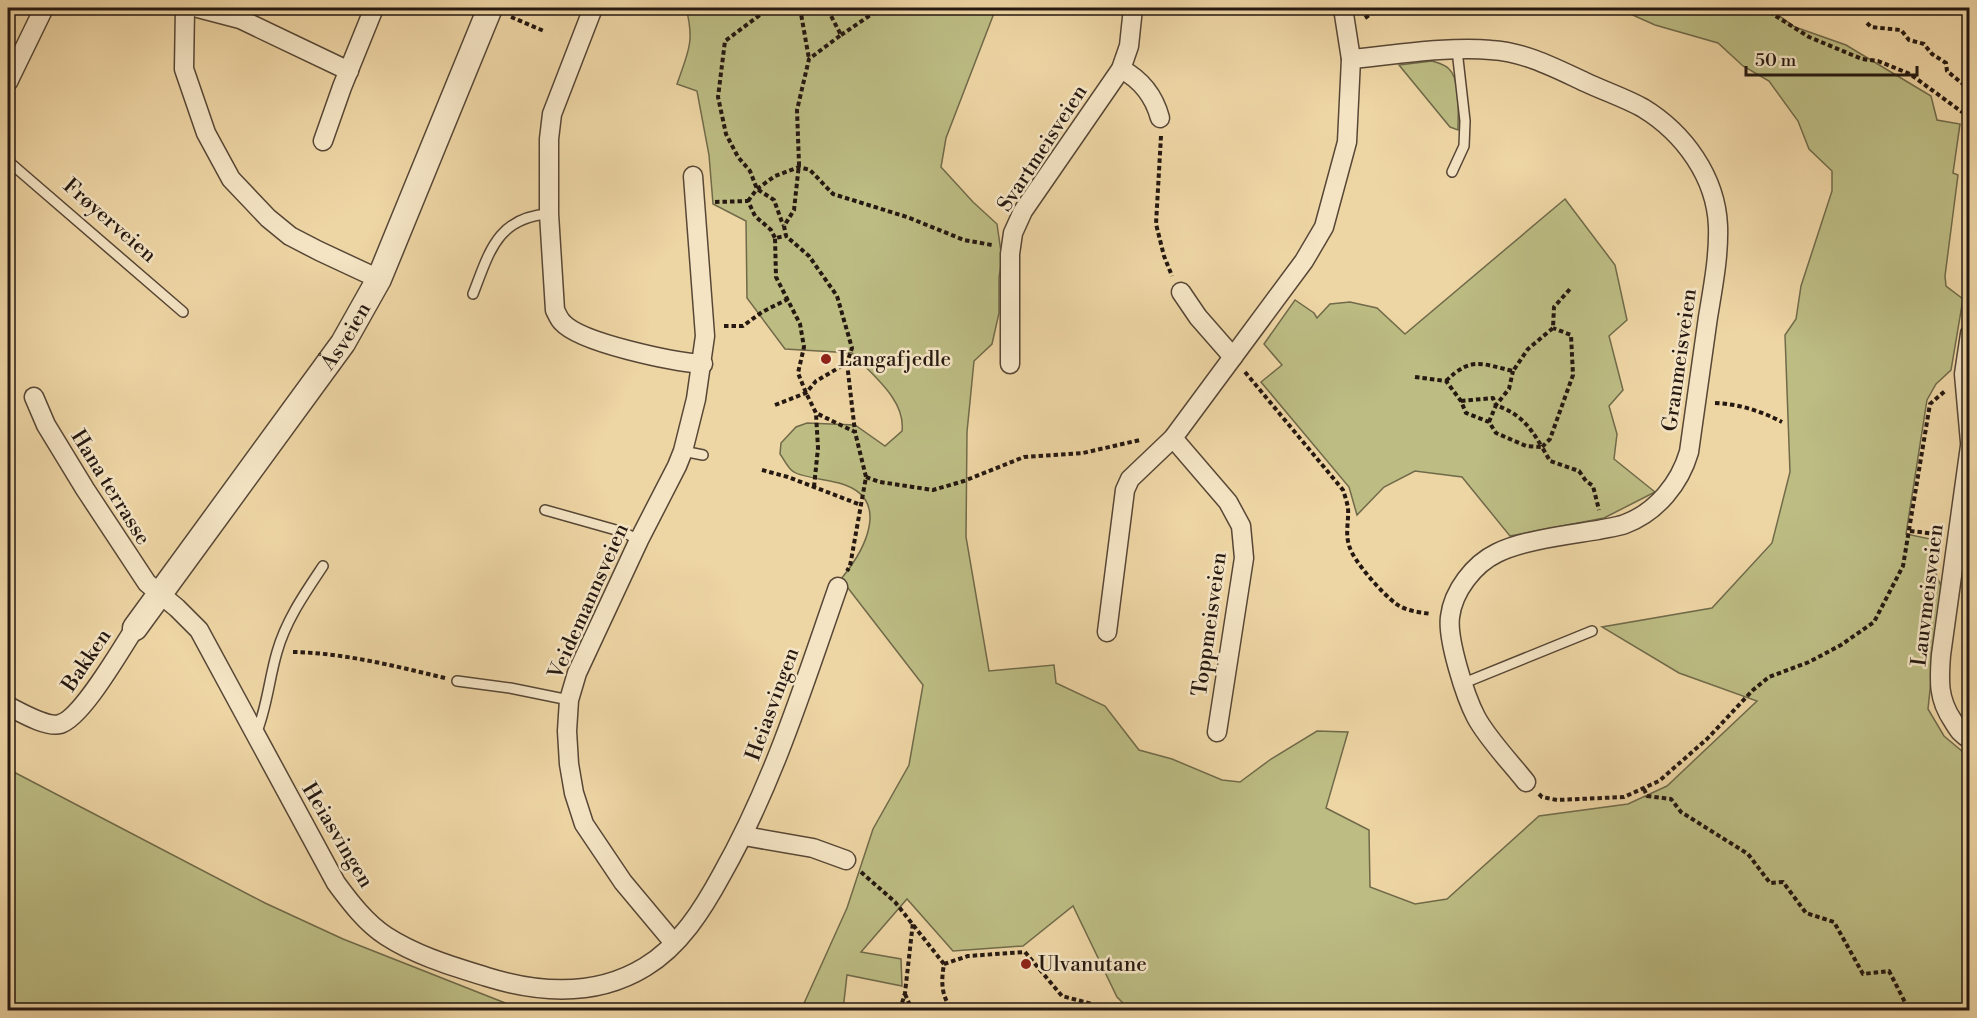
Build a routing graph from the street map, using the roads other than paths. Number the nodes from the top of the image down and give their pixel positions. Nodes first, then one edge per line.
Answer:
1 (44, 8) edge
2 (185, 8) edge
3 (198, 8) edge
4 (374, 8) edge
5 (490, 8) edge
6 (593, 8) edge
7 (1133, 8) edge
8 (1343, 8) edge
9 (1457, 50) junction
10 (1351, 59) junction
11 (1121, 69) junction
12 (349, 71) junction
13 (8, 82) edge
14 (1160, 118) road end
15 (323, 141) dead end
16 (8, 161) edge
17 (1452, 172) dead end
18 (693, 176) dead end
19 (549, 214) junction
20 (379, 279) junction
21 (1181, 292) road end
22 (473, 294) dead end
23 (183, 312) dead end
24 (1970, 334) edge
25 (1233, 357) junction
26 (702, 364) junction
27 (1010, 364) dead end
28 (34, 397) dead end
29 (1173, 438) junction
30 (1970, 444) edge
31 (683, 451) junction
32 (704, 455) dead end
33 (544, 510) dead end
34 (639, 540) junction
35 (323, 566) dead end
36 (838, 587) road end
37 (159, 595) junction
38 (135, 628) joint
39 (1592, 631) dead end
40 (1107, 632) dead end
41 (457, 681) road end
42 (1464, 684) junction
43 (569, 700) junction
44 (8, 706) edge
45 (1217, 732) dead end
46 (256, 735) junction
47 (1966, 737) edge
48 (1526, 782) road end
49 (744, 836) junction
50 (846, 860) road end
51 (674, 943) junction

1 - 13 street
2 - 20 street
3 - 12 street
4 - 12 street
5 - 20 street, Åsveien
6 - 19 street
7 - 11 street, Svartmeisveien
8 - 10 street
9 - 10 street, Granmeisveien
9 - 17 lane
9 - 42 street, Granmeisveien
10 - 25 street
11 - 14 street
11 - 27 street, Svartmeisveien
12 - 15 street
16 - 23 lane, Frøyerveien
18 - 26 street, Veidemannsveien
19 - 22 lane
19 - 26 street
20 - 37 street, Åsveien
21 - 25 street
24 - 30 street, Lauvmeisveien
25 - 29 street
26 - 31 street, Veidemannsveien
28 - 37 street, Hana terrasse
29 - 40 street
29 - 45 street, Toppmeisveien
30 - 47 street, Lauvmeisveien
31 - 32 lane
31 - 34 street, Veidemannsveien
33 - 34 lane
34 - 43 street, Veidemannsveien
35 - 46 lane
36 - 49 street, Heiasvingen
37 - 38 street, Åsveien
37 - 46 street, Heiasvingen
38 - 44 street, Bakken
39 - 42 lane
41 - 43 lane
42 - 48 street
43 - 51 street, Veidemannsveien
46 - 51 street, Heiasvingen
49 - 50 street
49 - 51 street, Heiasvingen

